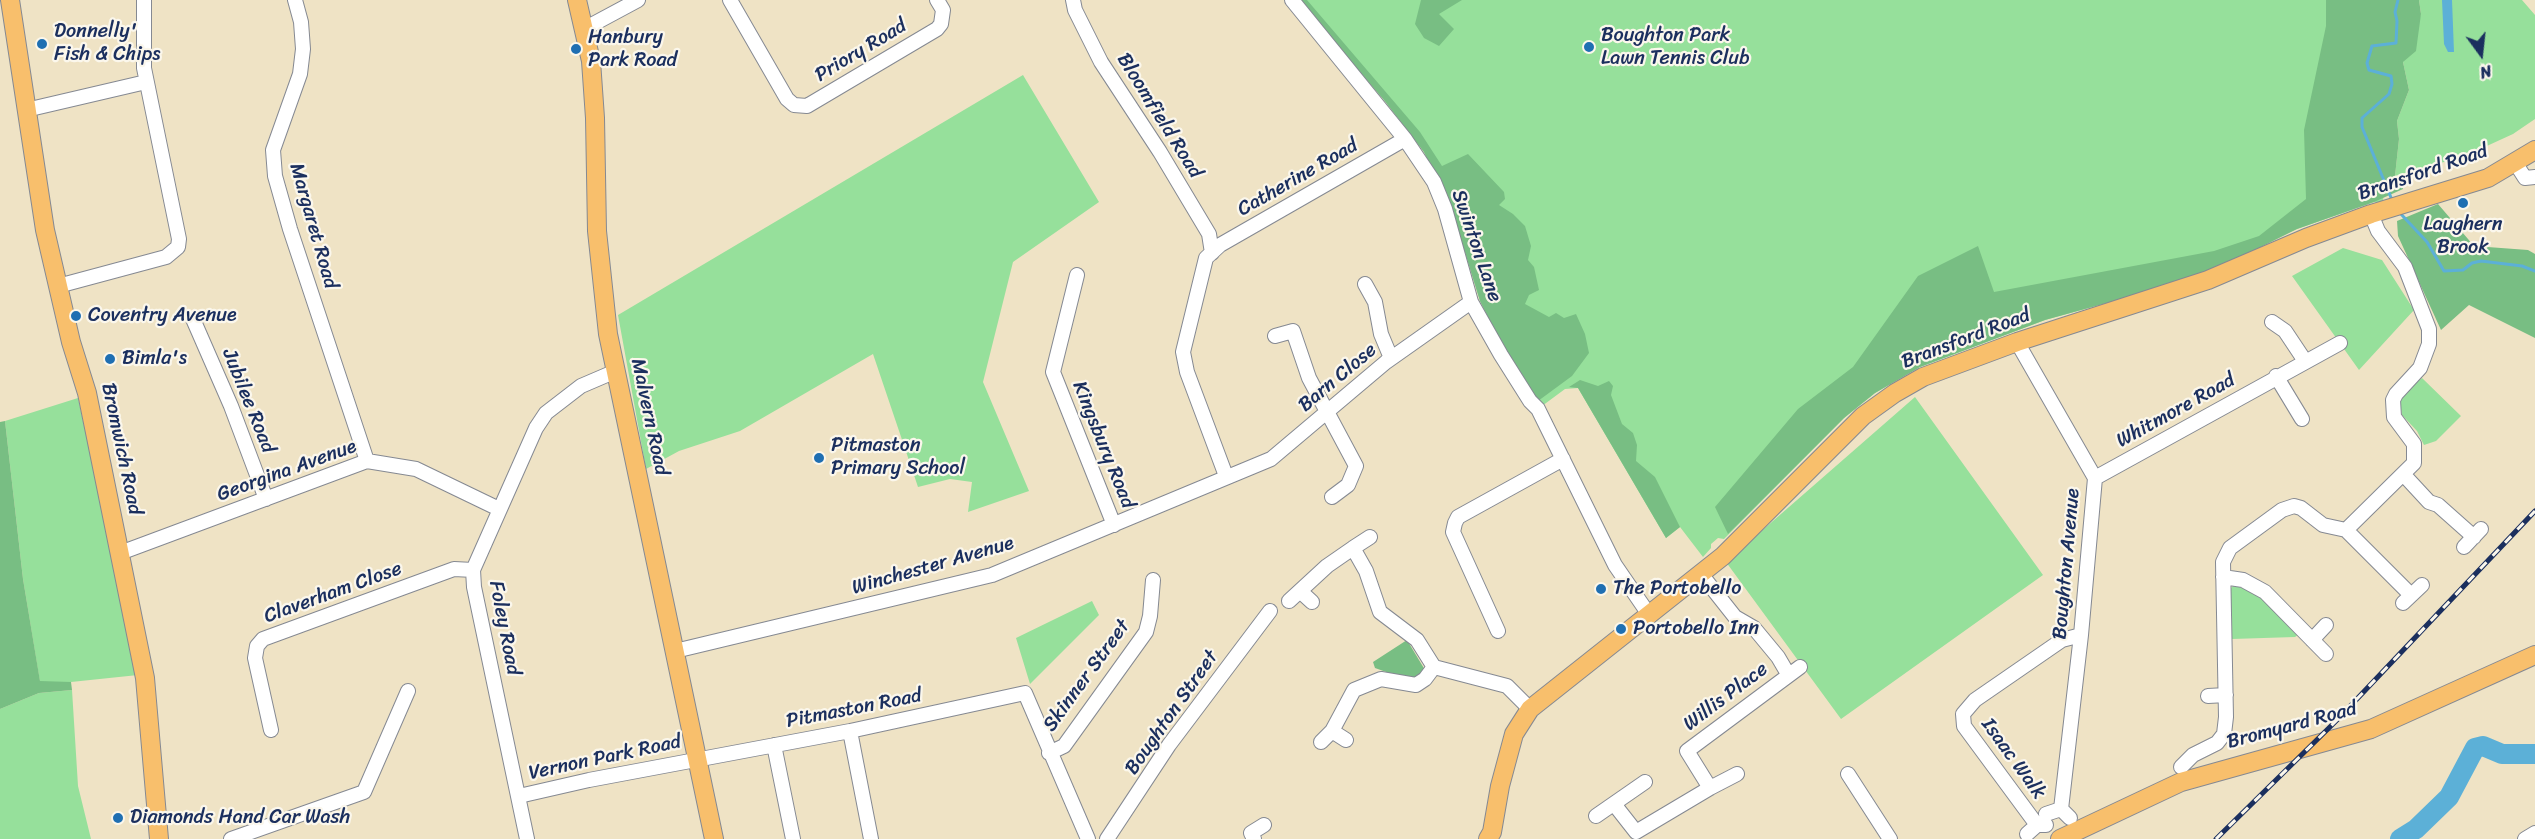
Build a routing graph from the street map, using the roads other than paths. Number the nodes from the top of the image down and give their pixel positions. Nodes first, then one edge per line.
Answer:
1 (10, 0) edge
2 (144, 0) edge
3 (295, 0) edge
4 (577, 0) edge
5 (638, 0) edge
6 (730, 0) edge
7 (1073, 0) edge
8 (1292, 0) edge
9 (940, 5) edge
10 (584, 29) junction
11 (146, 82) junction
12 (26, 110) junction
13 (1405, 138) junction
14 (2535, 150) edge
15 (2516, 164) junction
16 (2535, 177) edge
17 (2377, 213) junction
18 (1212, 253) junction
19 (1077, 275) dead end
20 (1365, 284) dead end
21 (58, 286) junction
22 (1471, 302) junction
23 (193, 319) dead end
24 (2272, 322) dead end
25 (1275, 336) dead end
26 (2017, 342) junction
27 (2340, 343) dead end
28 (1391, 358) junction
29 (2305, 361) junction
30 (616, 371) junction
31 (2276, 376) junction
32 (1328, 409) junction
33 (2302, 419) dead end
34 (1563, 459) junction
35 (368, 460) junction
36 (2404, 474) junction
37 (1226, 476) junction
38 (2095, 478) junction
39 (1332, 497) dead end
40 (266, 499) junction
41 (499, 509) junction
42 (1114, 525) junction
43 (2346, 530) junction
44 (1370, 537) dead end
45 (2473, 538) dead end
46 (1353, 548) junction
47 (120, 553) junction
48 (474, 570) junction
49 (1701, 574) junction
50 (2223, 577) junction
51 (1153, 580) dead end
52 (2422, 585) dead end
53 (1300, 591) junction
54 (1289, 601) dead end
55 (1312, 602) dead end
56 (1270, 610) dead end
57 (1650, 616) junction
58 (2326, 625) dead end
59 (1498, 631) dead end
60 (2081, 635) junction
61 (2312, 640) junction
62 (675, 651) junction
63 (2326, 654) dead end
64 (2535, 655) edge
65 (1434, 667) junction
66 (408, 691) dead end
67 (2226, 695) junction
68 (2208, 696) dead end
69 (1530, 709) junction
70 (271, 730) dead end
71 (850, 730) junction
72 (1332, 731) junction
73 (1346, 740) dead end
74 (1321, 742) dead end
75 (774, 745) junction
76 (1049, 753) junction
77 (698, 759) junction
78 (2181, 773) junction
79 (1737, 774) dead end
80 (1848, 774) dead end
81 (1646, 782) dead end
82 (1710, 788) junction
83 (519, 796) junction
84 (1614, 804) junction
85 (1596, 816) dead end
86 (1264, 825) dead end
87 (2039, 825) joint
88 (2535, 833) edge
89 (1632, 836) edge
90 (1494, 837) edge
91 (159, 839) edge
92 (231, 839) edge
93 (527, 839) edge
94 (714, 839) edge
95 (793, 839) edge
96 (871, 839) edge
97 (1088, 839) edge
98 (1107, 839) edge
99 (1254, 839) edge
100 (1890, 839) edge
101 (2060, 839) edge
102 (2525, 839) edge

1 - 12 main road, Bromwich Road
2 - 11 street
3 - 35 street, Margaret Road
4 - 10 main road, Malvern Road
5 - 10 street
6 - 9 street, Priory Road
7 - 18 street, Bloomfield Road
8 - 13 street, Swinton Lane
10 - 30 main road, Malvern Road
11 - 12 street
11 - 21 street
12 - 21 main road, Bromwich Road
13 - 18 street, Catherine Road
13 - 22 street, Swinton Lane
14 - 15 main road, Bransford Road
15 - 16 street
15 - 17 main road, Bransford Road
17 - 26 main road, Bransford Road
17 - 36 street
18 - 37 street
19 - 42 street, Kingsbury Road
20 - 28 street
21 - 47 main road, Bromwich Road
22 - 28 street, Barn Close
22 - 34 street, Swinton Lane
23 - 40 street, Jubilee Road
24 - 29 street
25 - 32 street
26 - 38 street, Boughton Avenue
26 - 49 main road, Bransford Road
27 - 29 street, Whitmore Road
28 - 32 street, Barn Close
29 - 31 street, Whitmore Road
30 - 41 street, Foley Road
30 - 62 main road, Malvern Road
31 - 33 street
31 - 38 street, Whitmore Road
32 - 37 street, Barn Close
32 - 39 street
34 - 57 street, Swinton Lane
34 - 59 street
35 - 40 street, Georgina Avenue
35 - 41 street, Georgina Avenue
36 - 43 street
36 - 45 street
37 - 42 street, Winchester Avenue
38 - 60 street, Boughton Avenue
40 - 47 street, Georgina Avenue
41 - 48 street, Foley Road
42 - 62 street, Winchester Avenue
43 - 50 street
43 - 52 street
44 - 46 street
46 - 53 street
46 - 65 street
47 - 91 main road, Bromwich Road
48 - 70 street, Claverham Close
48 - 83 street, Foley Road
49 - 57 main road, Bransford Road
49 - 82 street, Willis Place
50 - 61 street
50 - 67 street
51 - 76 street, Skinner Street
53 - 54 street
53 - 55 street
56 - 98 street, Boughton Street
57 - 69 main road, Bransford Road
58 - 61 street
60 - 87 street, Boughton Avenue
60 - 87 street, Isaac Walk
61 - 63 street
62 - 77 main road, Malvern Road
64 - 78 main road, Bromyard Road
65 - 69 street
65 - 72 street
66 - 92 street
67 - 68 street
67 - 78 street
69 - 90 main road, Bransford Road
71 - 75 street, Pitmaston Road
71 - 76 street, Pitmaston Road
71 - 96 street
72 - 73 street
72 - 74 street
75 - 77 street, Pitmaston Road
75 - 95 street
76 - 97 street
77 - 83 street, Vernon Park Road
77 - 94 main road, Malvern Road
78 - 101 main road, Bromyard Road
79 - 82 street
80 - 100 street
81 - 84 street
82 - 89 street
83 - 93 street, Foley Road
84 - 85 street
84 - 89 street
86 - 99 street
88 - 102 street

